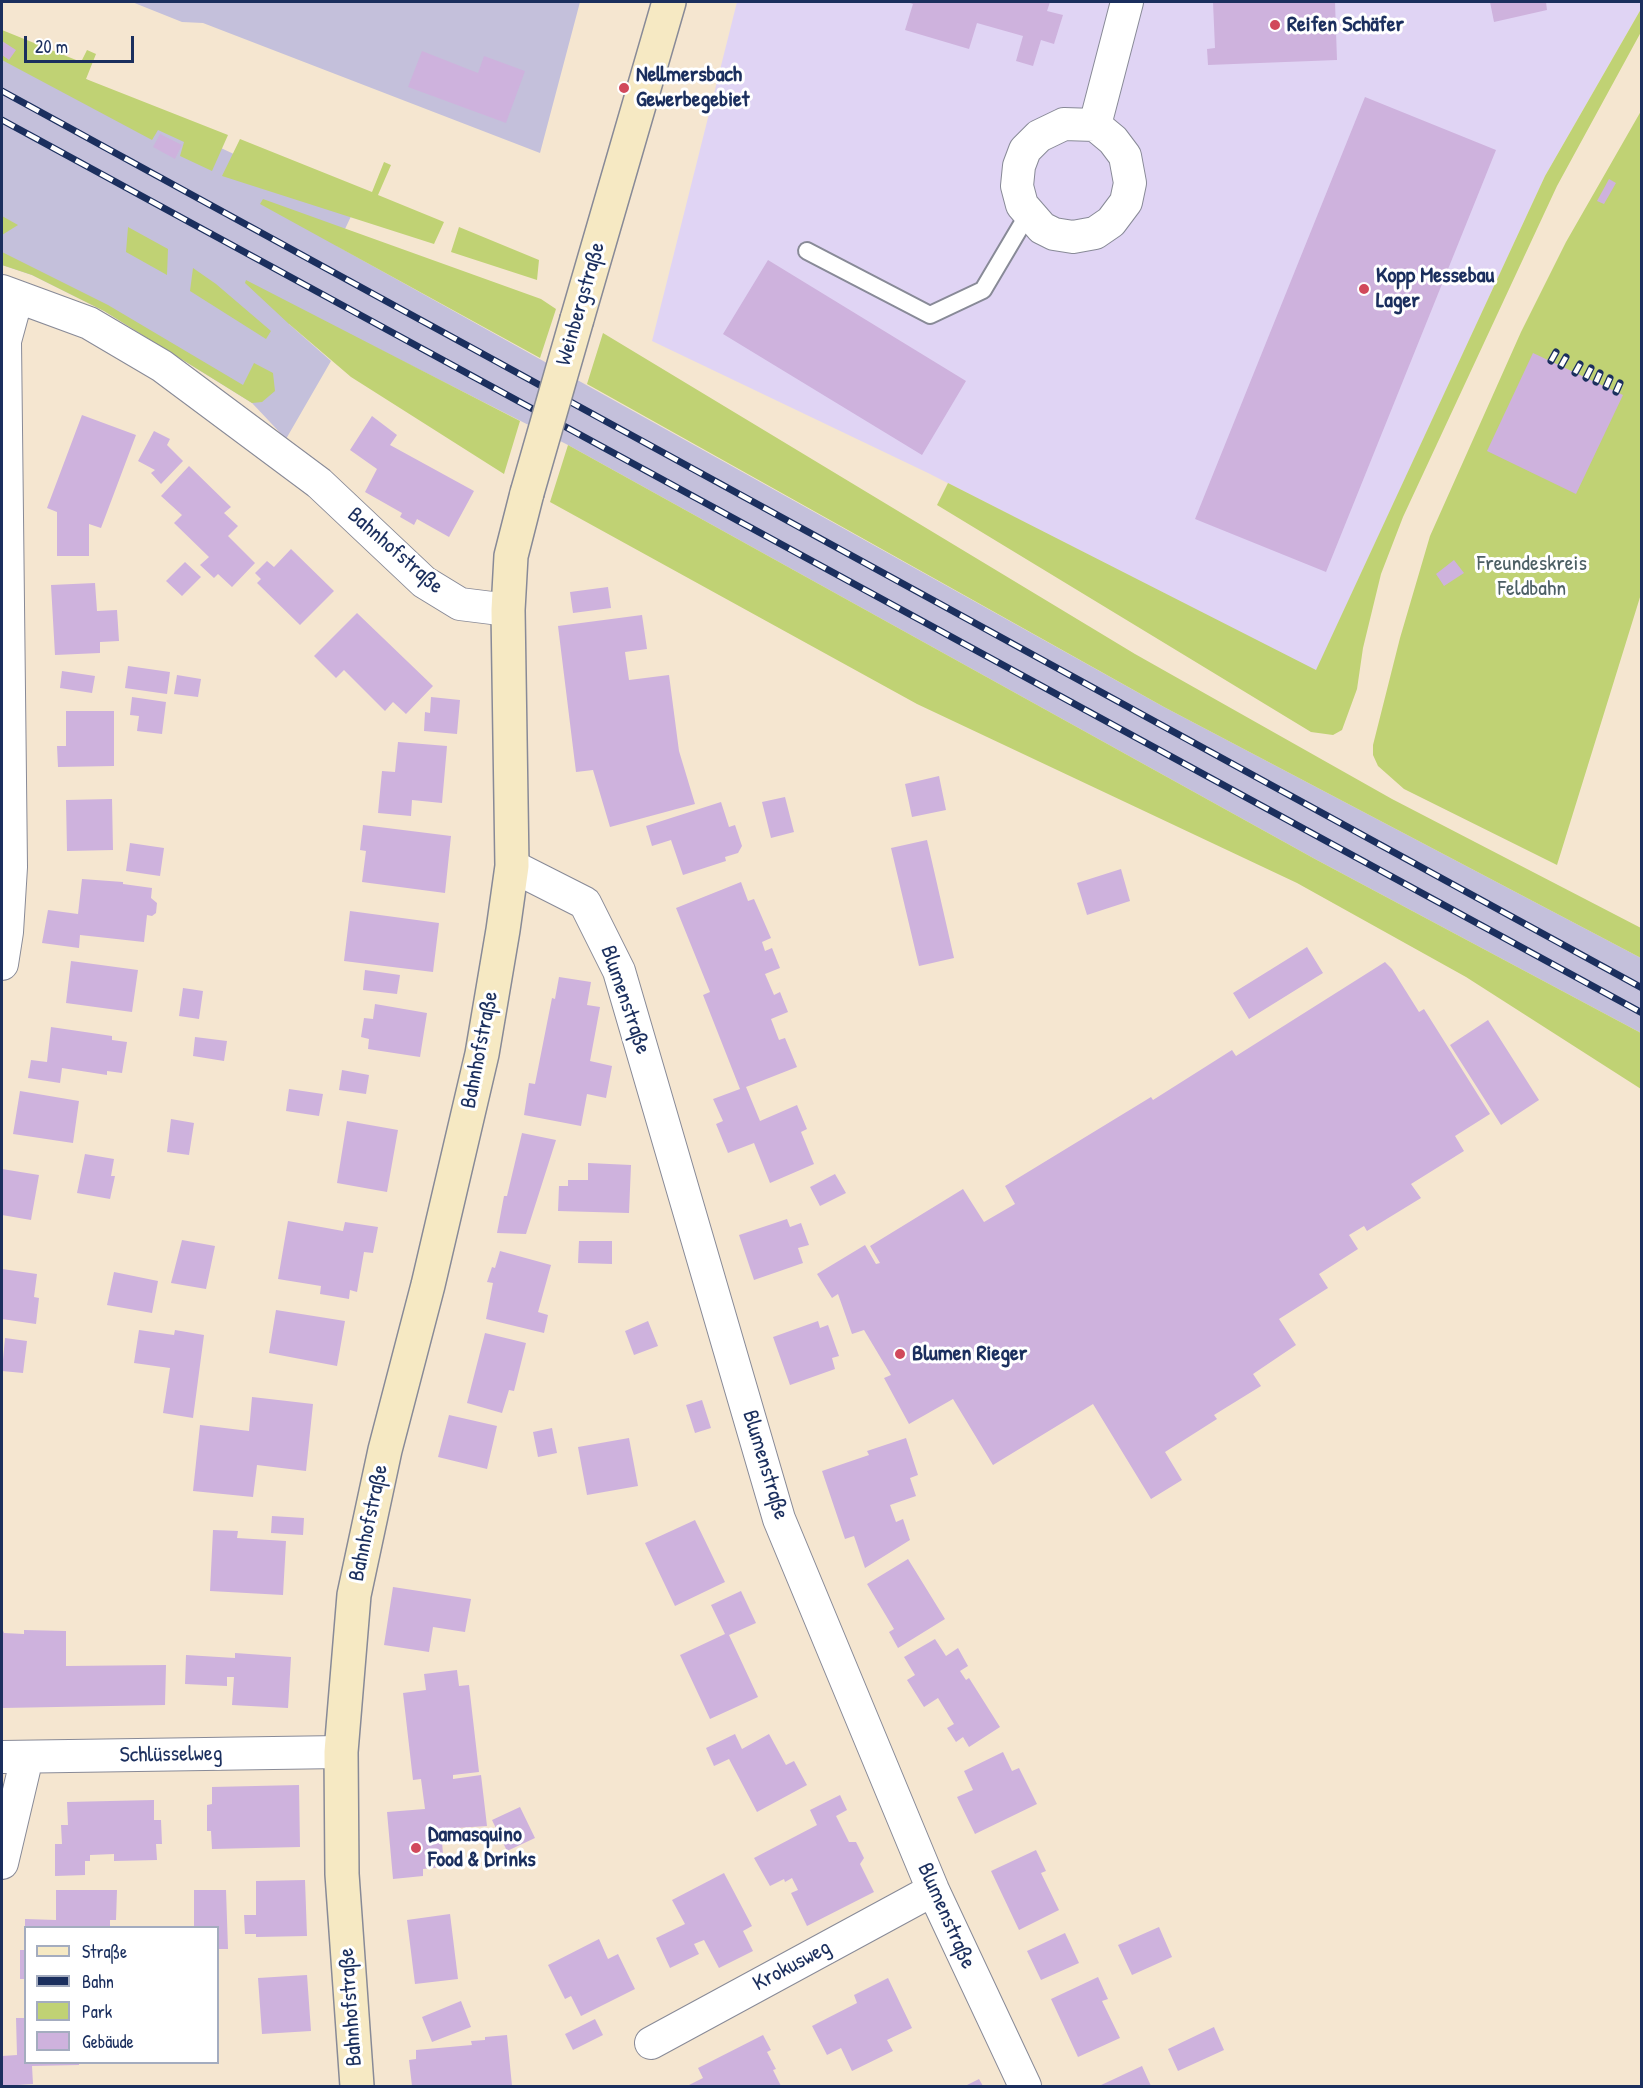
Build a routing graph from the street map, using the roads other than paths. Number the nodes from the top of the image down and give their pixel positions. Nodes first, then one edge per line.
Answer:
1 (669, 2) edge
2 (1127, 2) edge
3 (1095, 125) junction
4 (1028, 214) junction
5 (807, 251) dead end
6 (9, 294) edge
7 (508, 610) junction
8 (512, 866) junction
9 (2, 964) edge
10 (341, 1752) junction
11 (14, 1757) edge
12 (2, 1863) edge
13 (933, 1890) junction
14 (651, 2043) dead end
15 (357, 2086) edge
16 (1025, 2086) edge

1 - 7 street, Weinbergstraße, bridge
2 - 3 street
3 - 4 street
3 - 4 street
4 - 5 lane
6 - 7 street, Bahnhofstraße
6 - 9 street
7 - 8 street, Bahnhofstraße
8 - 10 street, Bahnhofstraße
8 - 13 street, Blumenstraße
10 - 11 street, Schlüsselweg
10 - 15 street, Bahnhofstraße
11 - 12 street
13 - 14 street, Krokusweg
13 - 16 street, Blumenstraße

